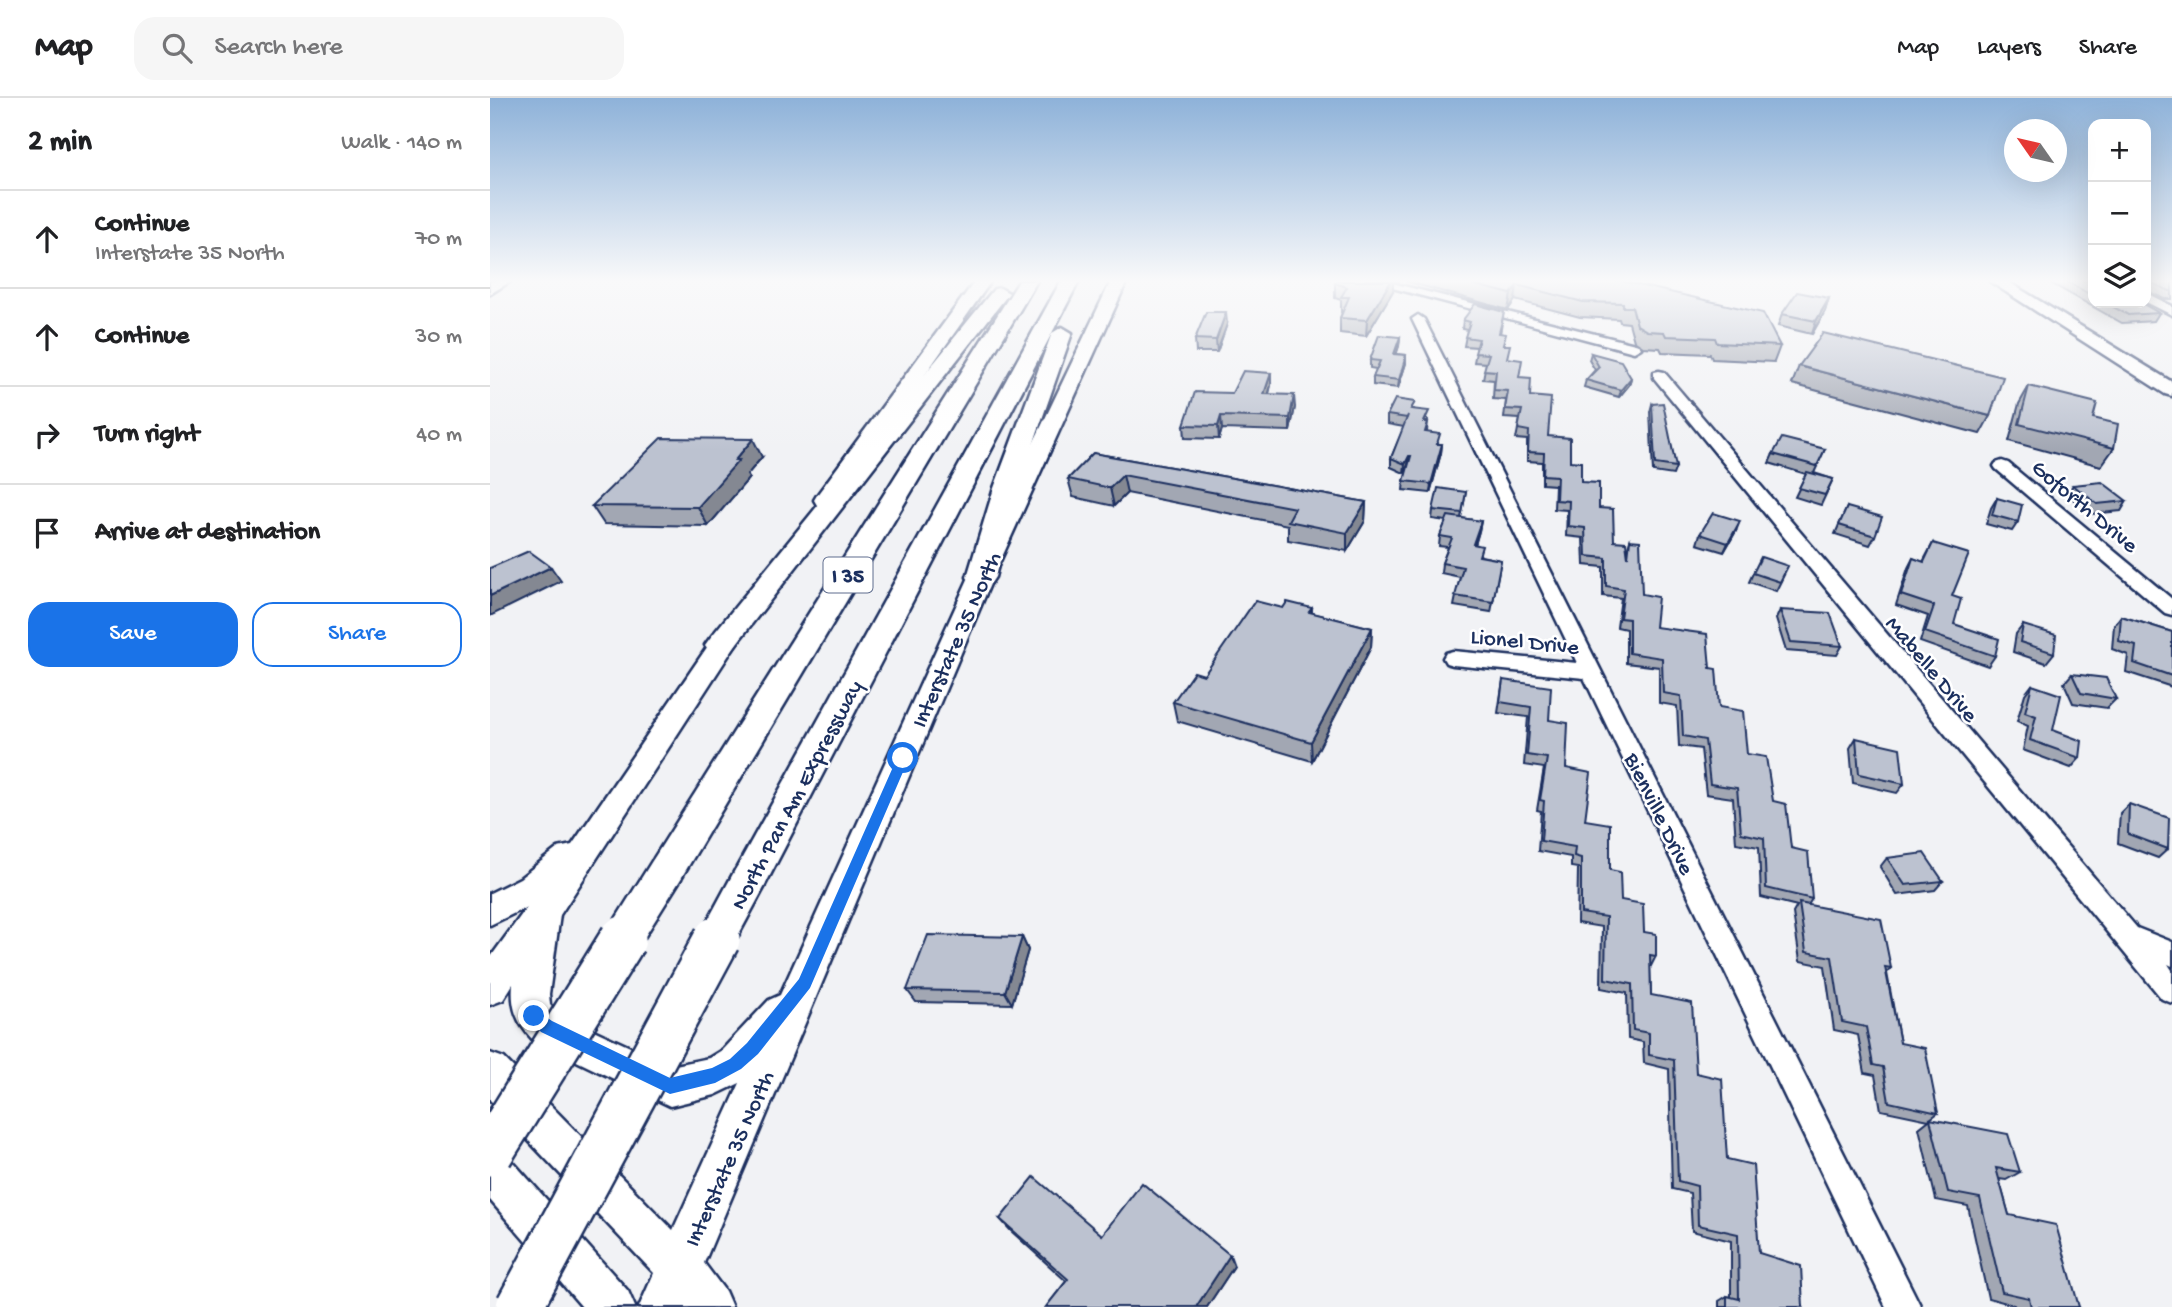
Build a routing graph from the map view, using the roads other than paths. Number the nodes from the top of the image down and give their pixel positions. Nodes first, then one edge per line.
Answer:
1 (942, 337) edge
2 (964, 337) edge
3 (993, 337) edge
4 (1040, 337) edge
5 (1061, 337) edge
6 (1093, 337) edge
7 (1427, 337) edge
8 (1593, 337) edge
9 (2088, 337) edge
10 (1634, 348) dead end
11 (1658, 375) dead end
12 (2172, 390) edge
13 (2001, 466) dead end
14 (981, 577) junction
15 (2172, 608) edge
16 (720, 645) junction
17 (1453, 657) dead end
18 (1592, 672) junction
19 (598, 833) junction
20 (546, 907) junction
21 (490, 910) edge
22 (2127, 936) junction
23 (2172, 954) edge
24 (805, 983) junction
25 (490, 988) edge
26 (2172, 990) edge
27 (490, 1072) edge
28 (490, 1153) edge
29 (490, 1168) edge
30 (671, 1288) edge
31 (519, 1307) edge
32 (612, 1307) edge
33 (709, 1307) edge
34 (1904, 1307) edge

1 - 16 main road
2 - 16 highway
3 - 28 highway, I 35, bridge
4 - 31 highway, North Pan Am Expressway / I 35, bridge
5 - 14 highway
6 - 14 main road, Interstate 35 North
7 - 18 street, Bienville Drive
8 - 10 street
9 - 12 main road
11 - 22 street, Mabelle Drive
13 - 15 street, Goforth Drive
14 - 24 main road, Interstate 35 North
16 - 19 main road
17 - 18 street, Lionel Drive
18 - 34 street, Bienville Drive
19 - 20 main road
19 - 21 main road
20 - 24 main road
20 - 25 main road
22 - 23 street
22 - 26 street, Mabelle Drive
24 - 30 main road, Interstate 35 North
27 - 30 main road
29 - 32 main road
30 - 33 main road

